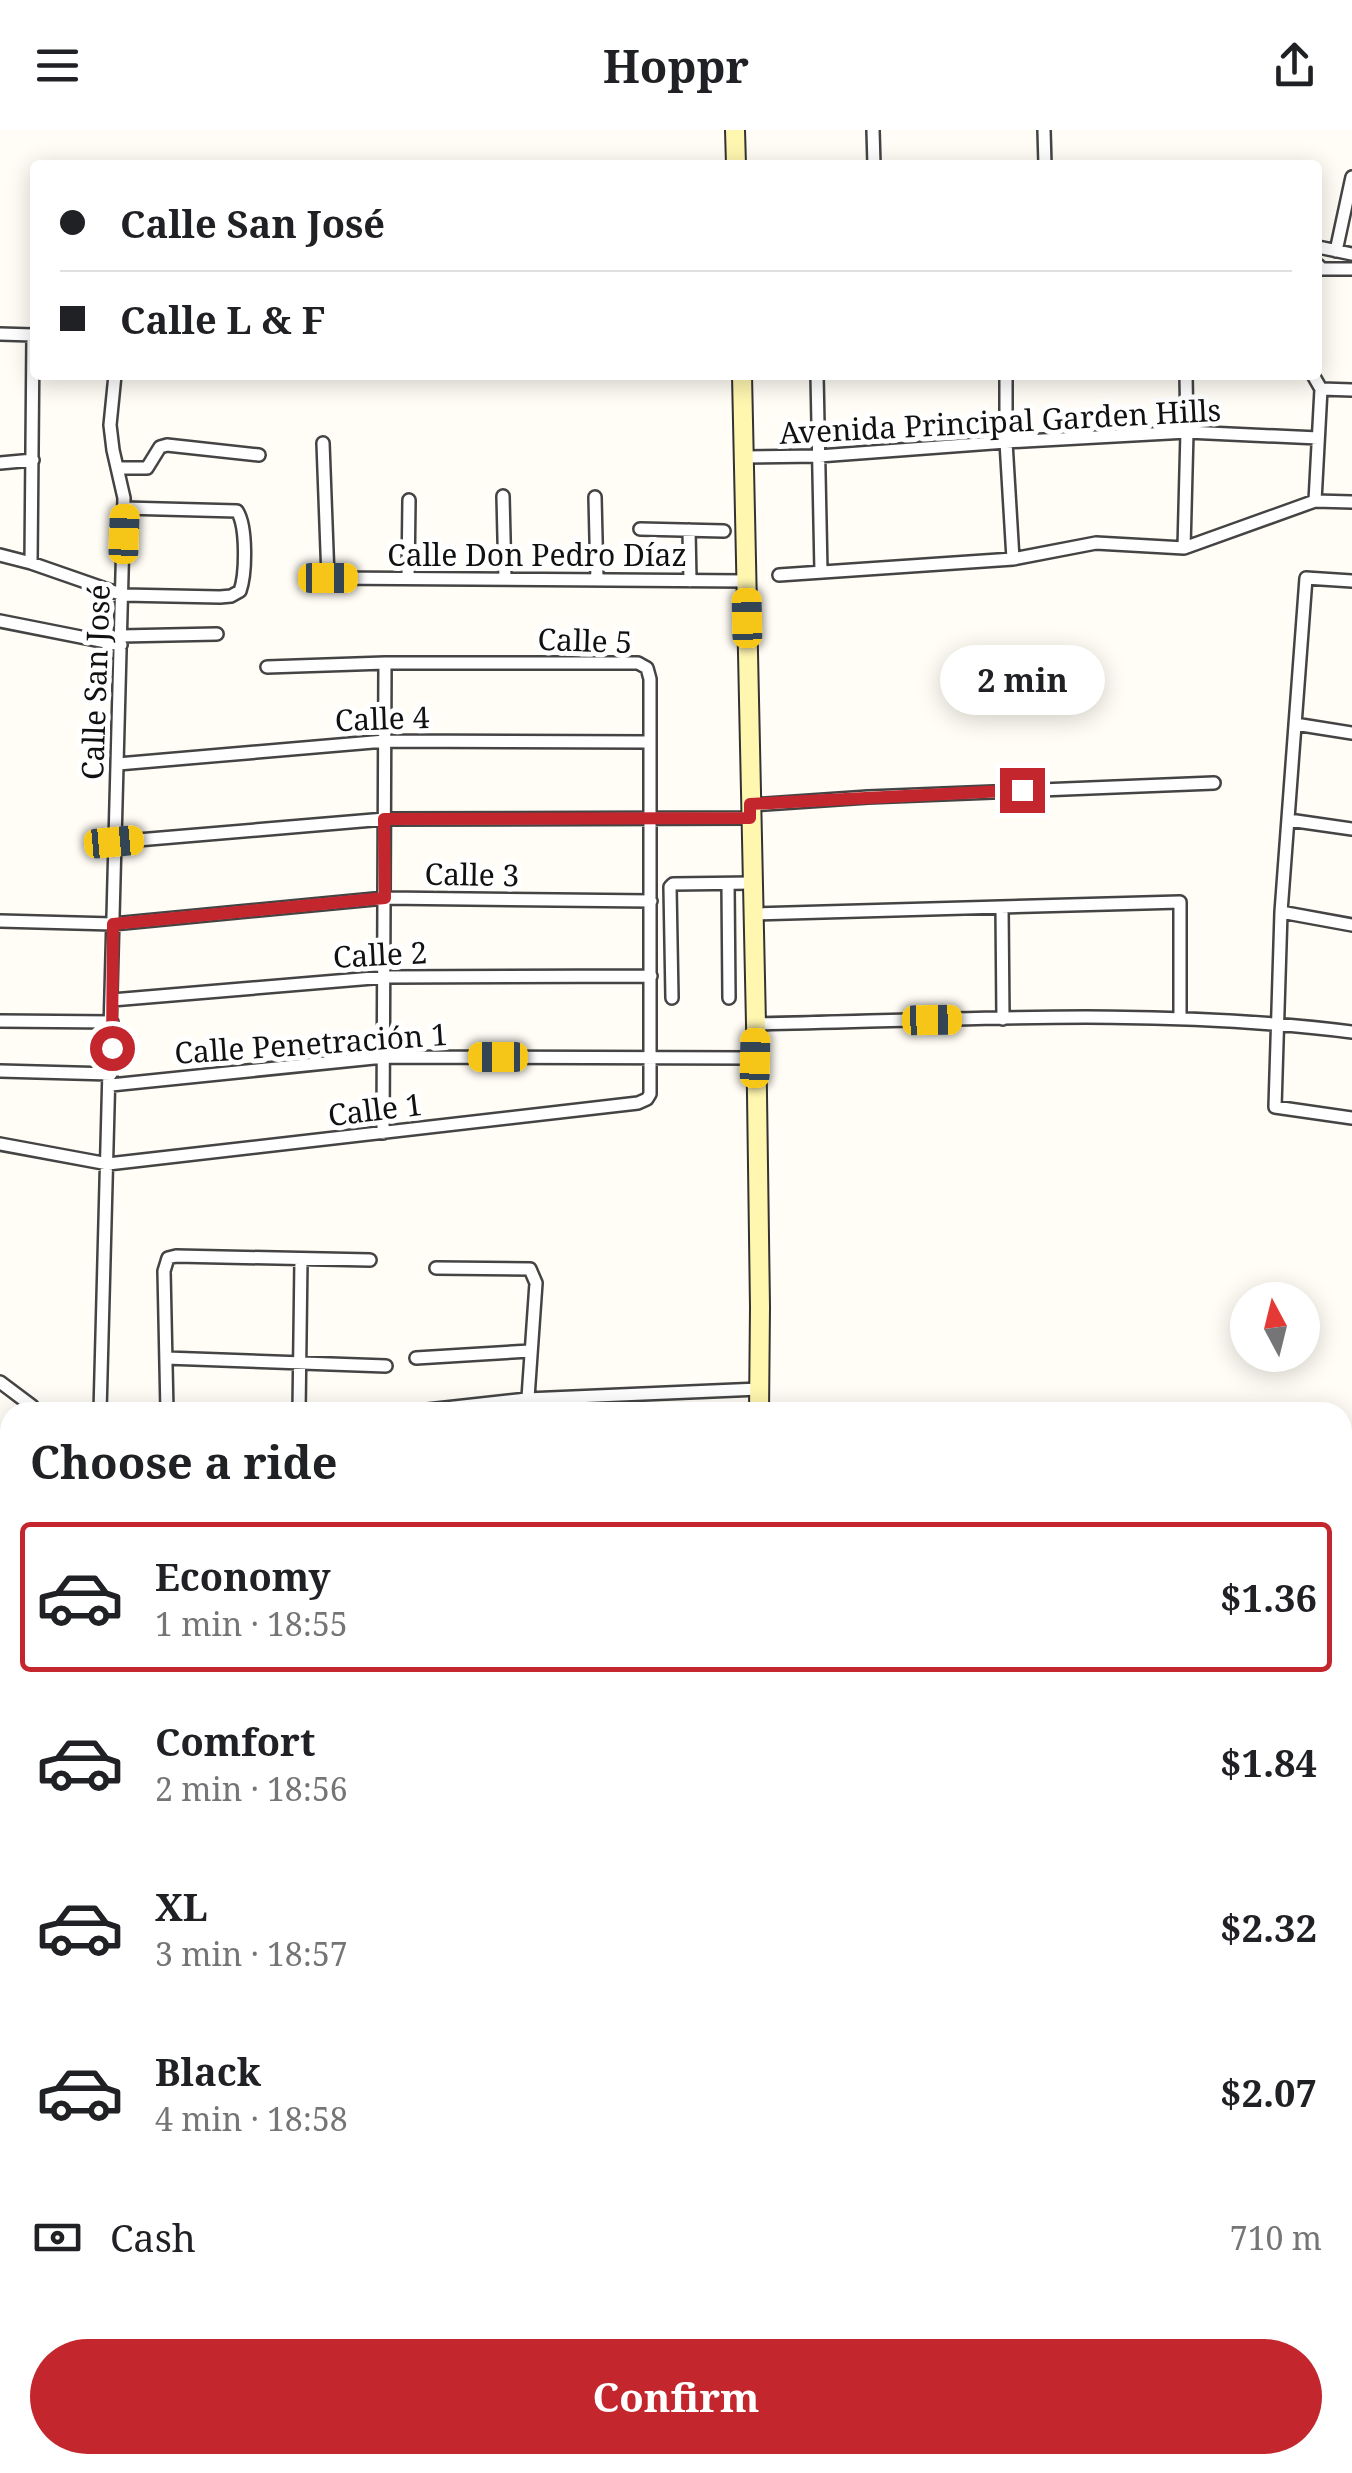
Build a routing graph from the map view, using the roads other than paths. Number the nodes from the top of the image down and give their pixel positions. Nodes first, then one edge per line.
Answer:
1 (736, 130) edge
2 (873, 130) edge
3 (1044, 130) edge
4 (736, 160) edge
5 (874, 160) edge
6 (1045, 160) edge
7 (1352, 177) edge
8 (1322, 248) edge
9 (1336, 252) junction
10 (1352, 254) edge
11 (1322, 268) edge
12 (1352, 269) edge
13 (0, 334) edge
14 (30, 335) edge
15 (34, 380) edge
16 (114, 380) edge
17 (742, 380) edge
18 (817, 380) edge
19 (1006, 380) edge
20 (1186, 380) edge
21 (1316, 380) edge
22 (1321, 389) junction
23 (1352, 390) edge
24 (1187, 432) junction
25 (1318, 438) junction
26 (1006, 442) junction
27 (323, 443) dead end
28 (260, 455) dead end
29 (818, 456) junction
30 (744, 457) junction
31 (33, 460) junction
32 (0, 463) edge
33 (118, 468) junction
34 (503, 496) dead end
35 (595, 497) dead end
36 (409, 500) dead end
37 (1314, 500) junction
38 (1352, 502) edge
39 (124, 508) junction
40 (640, 529) dead end
41 (689, 530) junction
42 (724, 531) dead end
43 (1184, 548) junction
44 (0, 556) edge
45 (1014, 559) junction
46 (32, 563) junction
47 (821, 572) junction
48 (779, 575) dead end
49 (408, 578) junction
50 (504, 579) junction
51 (598, 580) junction
52 (690, 581) junction
53 (746, 581) junction
54 (1352, 581) edge
55 (123, 595) junction
56 (0, 622) edge
57 (217, 634) dead end
58 (121, 640) junction
59 (385, 663) junction
60 (267, 667) dead end
61 (1296, 724) junction
62 (1352, 733) edge
63 (384, 741) junction
64 (649, 742) junction
65 (118, 764) junction
66 (1214, 783) dead end
67 (750, 811) junction
68 (384, 819) junction
69 (650, 820) junction
70 (1289, 820) junction
71 (1352, 829) edge
72 (114, 842) junction
73 (752, 883) junction
74 (728, 884) junction
75 (385, 898) junction
76 (651, 901) junction
77 (1002, 907) junction
78 (1281, 912) junction
79 (754, 914) junction
80 (0, 921) edge
81 (113, 924) junction
82 (1352, 925) edge
83 (385, 976) junction
84 (651, 976) junction
85 (672, 998) dead end
86 (730, 998) dead end
87 (112, 1000) junction
88 (1180, 1017) junction
89 (1003, 1018) junction
90 (0, 1021) edge
91 (112, 1022) junction
92 (1278, 1023) junction
93 (756, 1024) junction
94 (1352, 1032) edge
95 (384, 1056) junction
96 (650, 1057) junction
97 (755, 1058) junction
98 (0, 1071) edge
99 (111, 1079) junction
100 (647, 1099) joint
101 (1352, 1118) edge
102 (383, 1133) junction
103 (0, 1144) edge
104 (108, 1164) junction
105 (300, 1259) junction
106 (370, 1260) dead end
107 (436, 1268) dead end
108 (530, 1352) junction
109 (166, 1358) junction
110 (416, 1358) dead end
111 (299, 1363) junction
112 (386, 1366) dead end
113 (0, 1382) edge
114 (759, 1388) junction
115 (27, 1402) edge
116 (100, 1402) edge
117 (167, 1402) edge
118 (299, 1402) edge
119 (527, 1402) edge
120 (579, 1402) edge
121 (759, 1402) edge

1 - 4 street
2 - 5 street
3 - 6 street
7 - 9 street
8 - 9 street
9 - 10 street
11 - 12 street
13 - 14 street
15 - 31 street
16 - 33 street, Calle San José
17 - 30 street
18 - 29 street
19 - 26 street
20 - 24 street
21 - 22 street
22 - 23 street
22 - 25 street
24 - 25 street, Avenida Principal Garden Hills
24 - 26 street, Avenida Principal Garden Hills
24 - 43 street
25 - 37 street
26 - 29 street, Avenida Principal Garden Hills
26 - 45 street
27 - 49 street, Calle Don Pedro Díaz
28 - 33 street
29 - 30 street, Avenida Principal Garden Hills
29 - 47 street
30 - 53 street
31 - 32 street
31 - 46 street
33 - 39 street, Calle San José
34 - 50 street
35 - 51 street
36 - 49 street
37 - 38 street
37 - 43 street
39 - 55 street, Calle San José
39 - 55 street
40 - 41 street
41 - 42 street
41 - 52 street
43 - 45 street
44 - 46 street
45 - 47 street
46 - 55 street
47 - 48 street
49 - 50 street, Calle Don Pedro Díaz
50 - 51 street, Calle Don Pedro Díaz
51 - 52 street, Calle Don Pedro Díaz
52 - 53 street, Calle Don Pedro Díaz
53 - 67 street
54 - 61 street
55 - 58 street, Calle San José
56 - 58 street
57 - 58 street
58 - 65 street, Calle San José
59 - 60 street, Calle 5
59 - 63 street
59 - 64 street, Calle 5
61 - 62 street
61 - 70 street
63 - 64 street, Calle 4
63 - 65 street, Calle 4
63 - 68 street
64 - 69 street, Calle 5
65 - 72 street, Calle San José
66 - 67 street
67 - 69 street
67 - 73 street
68 - 69 street
68 - 72 street
68 - 75 street
69 - 76 street, Calle 5
70 - 71 street
70 - 78 street
72 - 81 street, Calle San José
73 - 74 street
73 - 79 street
74 - 85 street
74 - 86 street
75 - 76 street, Calle 3
75 - 81 street, Calle 3
75 - 83 street
76 - 84 street, Calle 5
77 - 79 street
77 - 88 street
77 - 89 street
78 - 82 street
78 - 92 street
79 - 93 street
80 - 81 street, Calle 3
81 - 87 street, Calle San José
83 - 84 street, Calle 2
83 - 87 street, Calle 2
83 - 95 street
84 - 96 street, Calle 5
87 - 91 street, Calle San José
88 - 89 street
88 - 92 street
89 - 93 street
90 - 91 street
91 - 99 street, Calle San José
92 - 94 street
92 - 101 street
93 - 97 street
95 - 96 street, Calle Penetración 1
95 - 99 street, Calle Penetración 1
95 - 102 street
96 - 97 street, Calle Penetración 1
96 - 100 street, Calle 5
97 - 114 street
98 - 99 street, Calle Penetración 1
99 - 104 street, Calle San José
100 - 102 street, Calle 1
102 - 104 street, Calle 1
103 - 104 street, Calle 1
104 - 116 street, Calle San José
105 - 106 street
105 - 109 street
105 - 111 street
107 - 108 street
108 - 110 street
108 - 119 street
109 - 111 street
109 - 117 street
111 - 112 street
111 - 118 street
113 - 115 street
114 - 120 street
114 - 121 street

